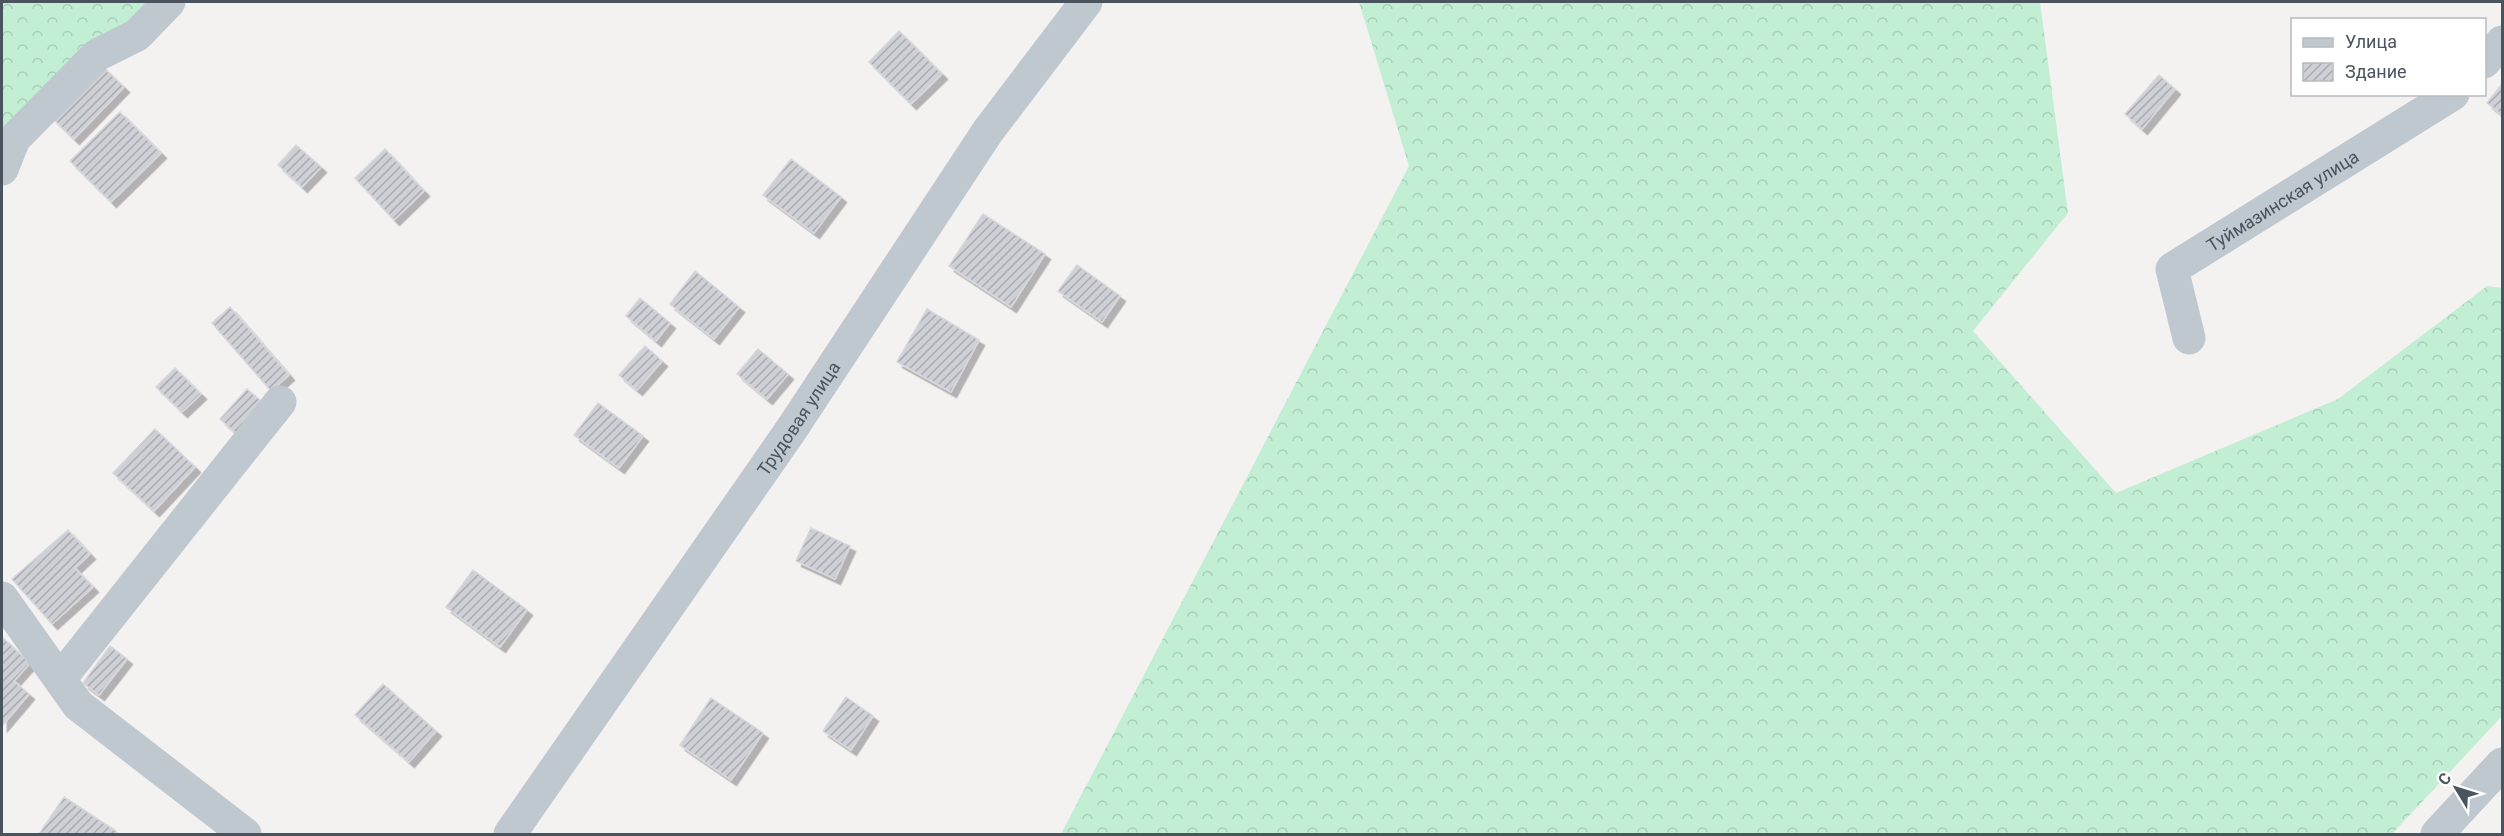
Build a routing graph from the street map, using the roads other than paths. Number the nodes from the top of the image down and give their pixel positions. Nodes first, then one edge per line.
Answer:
1 (169, 2) edge
2 (1086, 2) edge
3 (2502, 42) edge
4 (2486, 60) edge
5 (2449, 96) edge
6 (2, 169) edge
7 (2189, 338) dead end
8 (280, 402) dead end
9 (2, 598) edge
10 (60, 679) junction
11 (2502, 764) edge
12 (245, 834) edge
13 (510, 834) edge
14 (2437, 834) edge

1 - 6 street
2 - 13 street, Трудовая улица
3 - 4 street
5 - 7 street, Туймазинская улица
8 - 10 street
9 - 10 street
10 - 12 street
11 - 14 street

